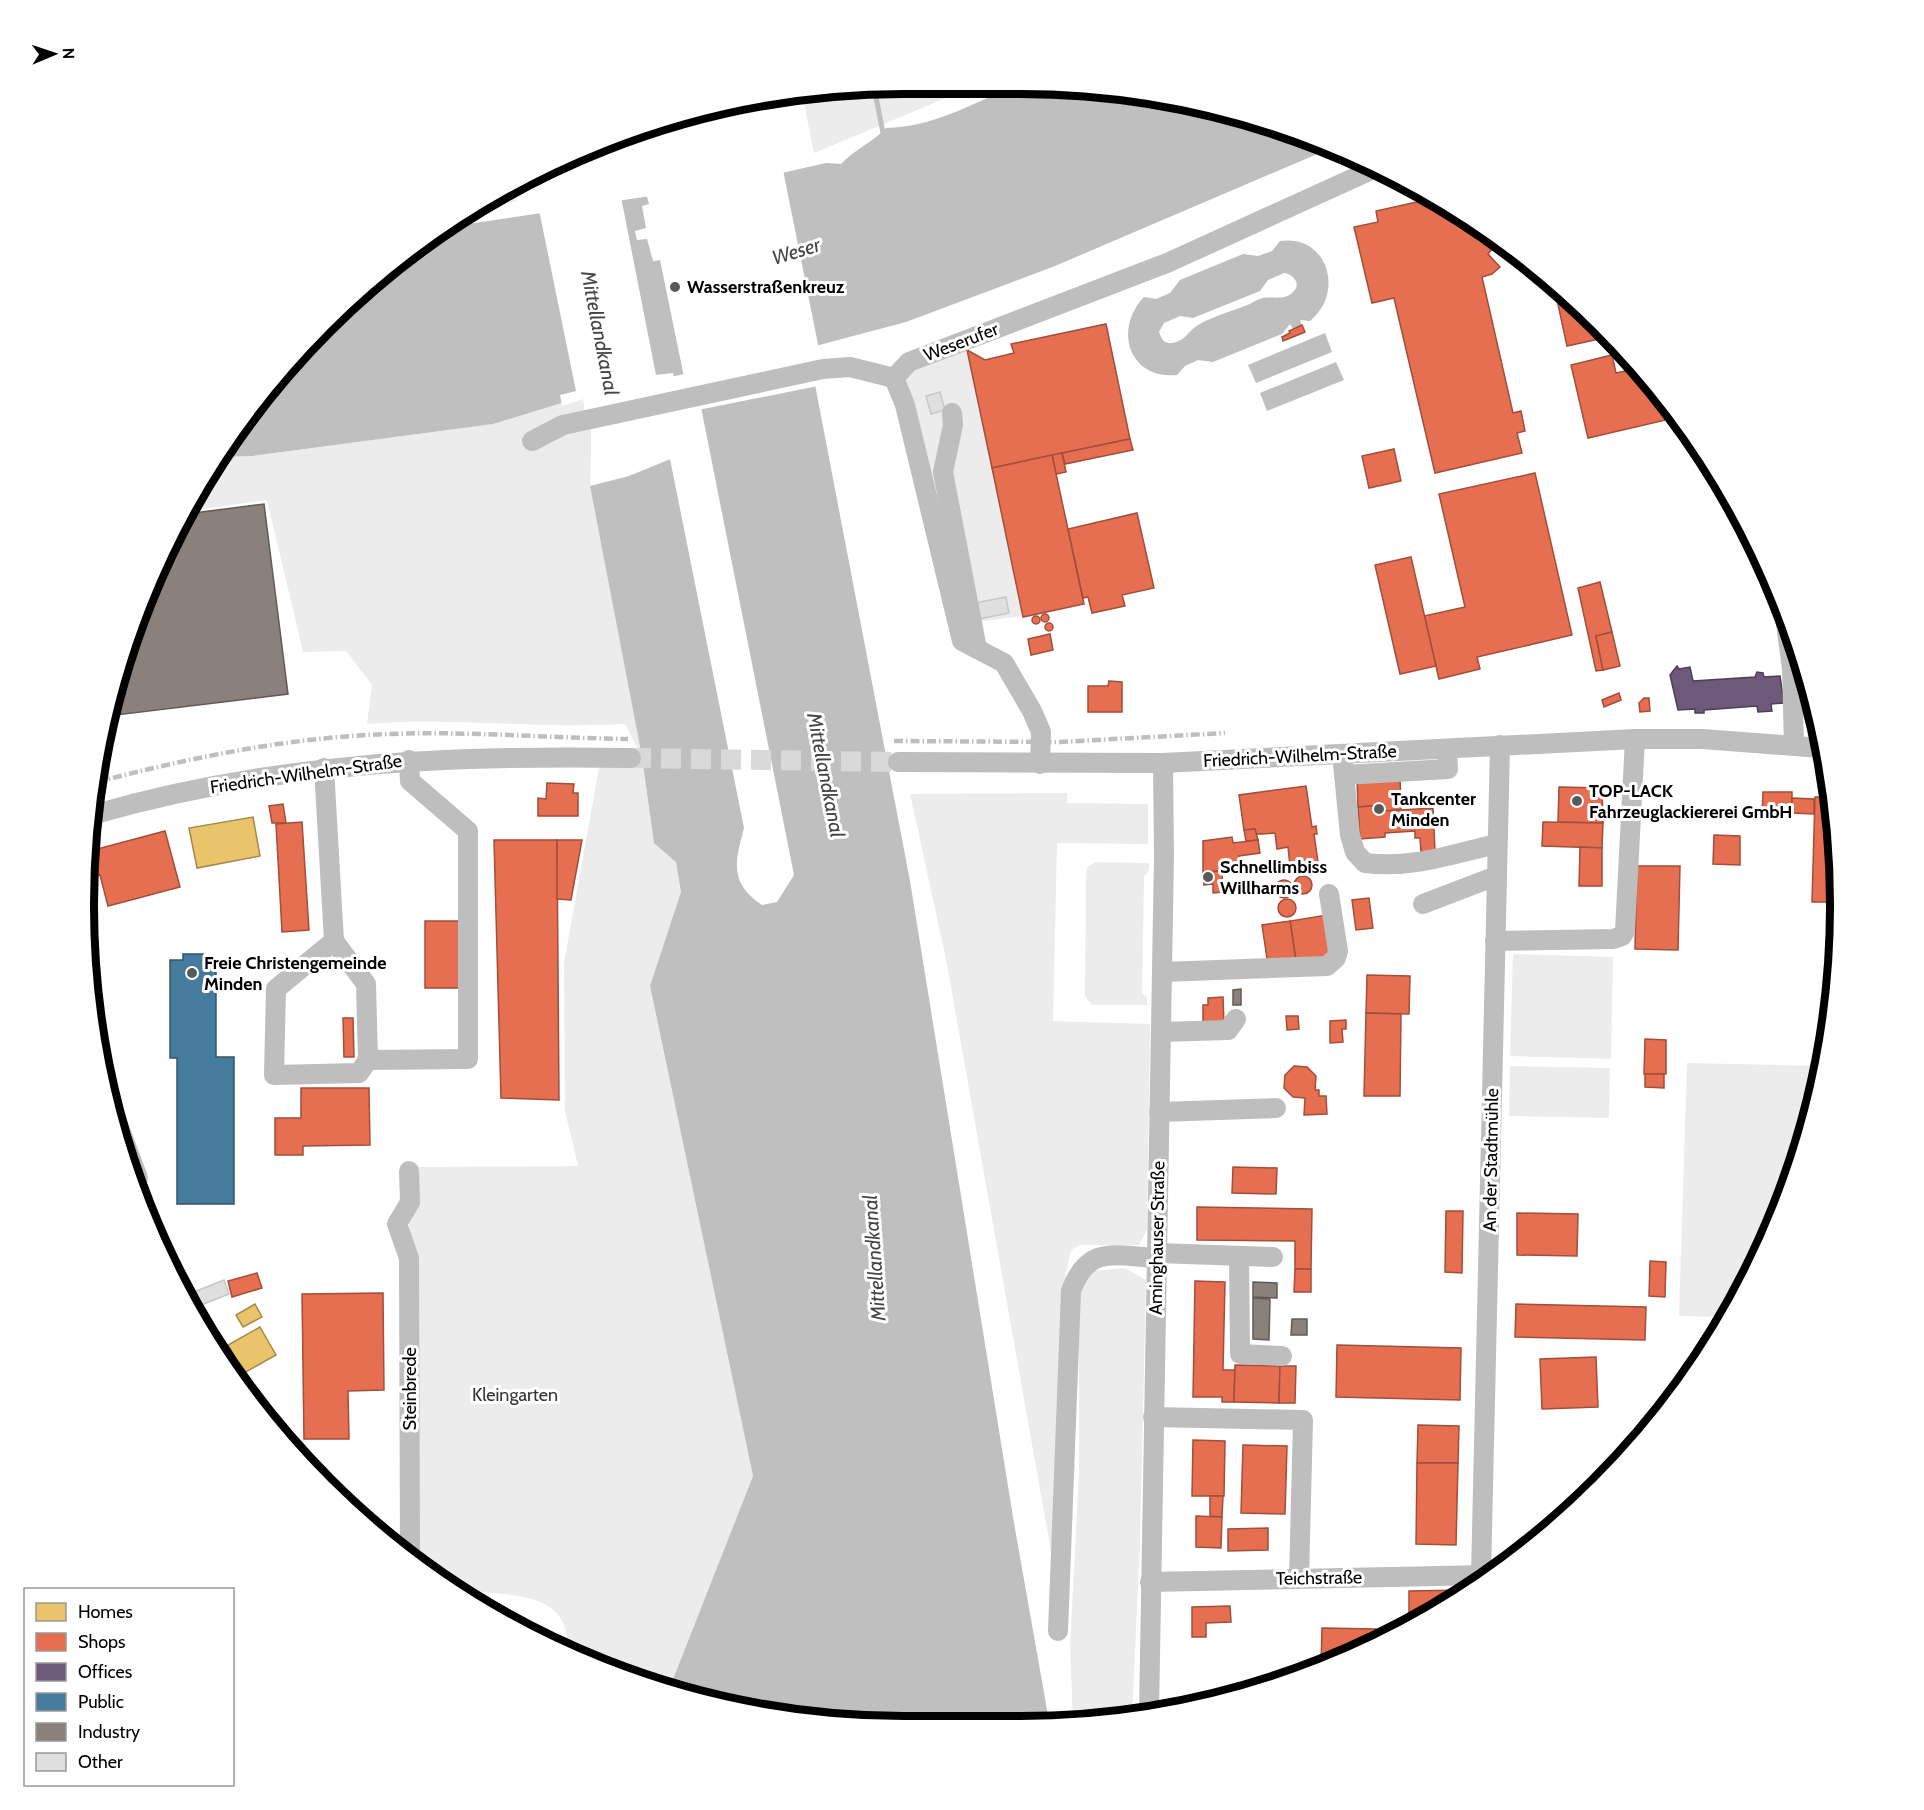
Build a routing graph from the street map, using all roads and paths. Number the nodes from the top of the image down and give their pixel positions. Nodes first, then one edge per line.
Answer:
1 (1365, 173) edge
2 (894, 378) junction
3 (952, 413) dead end
4 (532, 441) dead end
5 (977, 649) junction
6 (1791, 659) edge
7 (1635, 739) junction
8 (1500, 745) junction
9 (1794, 746) junction
10 (1814, 747) edge
11 (1447, 748) junction
12 (1342, 754) junction
13 (631, 758) tunnel mouth
14 (409, 760) junction
15 (898, 762) tunnel mouth
16 (1163, 763) junction
17 (1040, 764) junction
18 (324, 768) junction
19 (1344, 775) junction
20 (100, 813) edge
21 (1497, 844) junction
22 (1496, 876) junction
23 (1329, 894) dead end
24 (1423, 904) dead end
25 (334, 940) junction
26 (1495, 941) junction
27 (1162, 972) junction
28 (1236, 1019) dead end
29 (1161, 1032) junction
30 (368, 1060) junction
31 (1276, 1108) dead end
32 (1159, 1112) junction
33 (409, 1171) dead end
34 (1157, 1256) junction
35 (1239, 1256) junction
36 (1273, 1257) dead end
37 (1282, 1356) dead end
38 (1153, 1418) junction
39 (410, 1546) edge
40 (1484, 1568) edge
41 (1474, 1575) edge
42 (1299, 1579) junction
43 (1150, 1582) junction
44 (1059, 1631) dead end
45 (1149, 1705) edge

1 - 2 street, Weserufer
2 - 4 street
2 - 5 street
3 - 5 street
5 - 17 street
6 - 9 street
7 - 8 street, Friedrich-Wilhelm-Straße
7 - 9 street, Friedrich-Wilhelm-Straße
7 - 26 street
8 - 11 street, Friedrich-Wilhelm-Straße
8 - 21 street, An der Stadtmühle
9 - 10 street, Friedrich-Wilhelm-Straße
11 - 12 street, Friedrich-Wilhelm-Straße
11 - 19 street
12 - 16 street, Friedrich-Wilhelm-Straße
12 - 19 street
13 - 14 street, Friedrich-Wilhelm-Straße
14 - 18 street, Friedrich-Wilhelm-Straße
14 - 30 street
15 - 17 street, Friedrich-Wilhelm-Straße
16 - 17 street, Friedrich-Wilhelm-Straße
16 - 27 street, Aminghauser Straße
18 - 20 street, Friedrich-Wilhelm-Straße
18 - 25 street
19 - 21 street
21 - 22 street, An der Stadtmühle
22 - 24 street
22 - 26 street, An der Stadtmühle
23 - 27 street
25 - 30 street
25 - 30 street
26 - 40 street, An der Stadtmühle
27 - 29 street, Aminghauser Straße
28 - 29 street
29 - 32 street, Aminghauser Straße
31 - 32 street
32 - 34 street, Aminghauser Straße
33 - 39 street, Steinbrede
34 - 35 street
34 - 38 street, Aminghauser Straße
34 - 44 street
35 - 36 street
35 - 37 street
38 - 42 street
38 - 43 street, Aminghauser Straße
41 - 42 street, Teichstraße
42 - 43 street, Teichstraße
43 - 45 street, Aminghauser Straße

